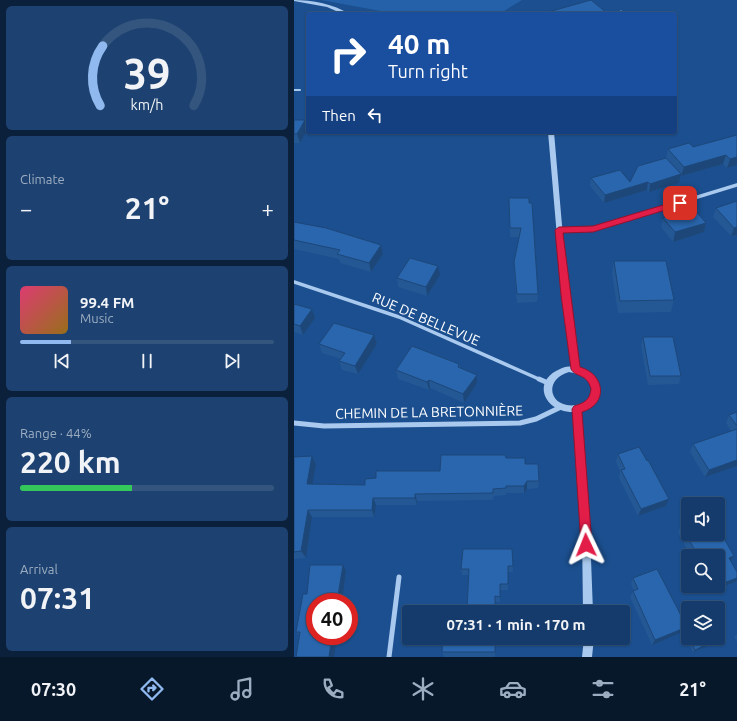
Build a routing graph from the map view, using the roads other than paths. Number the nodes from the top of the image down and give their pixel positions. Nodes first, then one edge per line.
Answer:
1 (295, 0) edge
2 (342, 12) edge
3 (294, 90) edge
4 (300, 90) dead end
5 (551, 134) edge
6 (737, 185) edge
7 (559, 230) junction
8 (294, 282) edge
9 (576, 369) junction
10 (548, 383) junction
11 (561, 407) junction
12 (577, 409) junction
13 (294, 422) edge
14 (399, 577) dead end
15 (588, 605) edge
16 (588, 645) edge
17 (389, 657) edge
18 (587, 657) edge

1 - 2 street
3 - 4 lane
5 - 7 street
6 - 7 street
7 - 9 street
8 - 10 street, RUE DE BELLEVUE
9 - 10 street
9 - 12 street
10 - 11 street
11 - 12 street
11 - 13 street, CHEMIN DE LA BRETONNIÈRE
12 - 15 street
14 - 17 street
16 - 18 street

